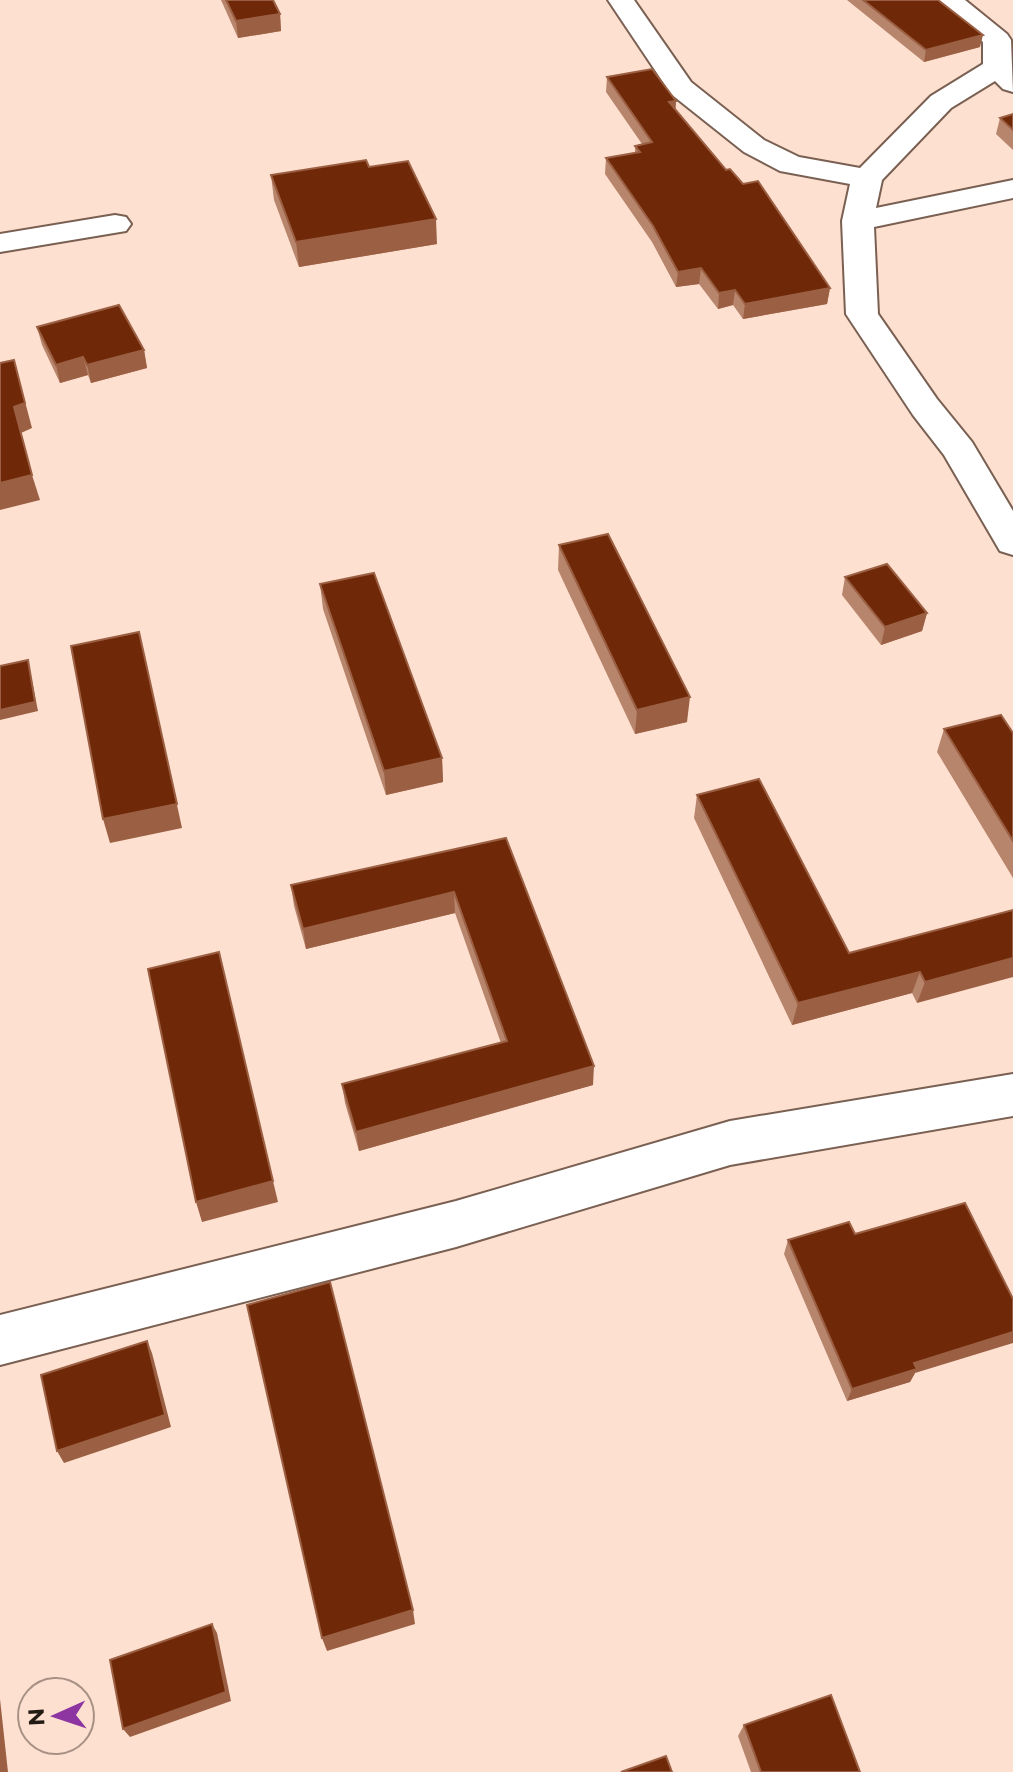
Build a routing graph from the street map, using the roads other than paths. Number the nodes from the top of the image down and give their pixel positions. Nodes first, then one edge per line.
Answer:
1 (621, 0) edge
2 (949, 0) edge
3 (1005, 57) edge
4 (867, 178) junction
5 (1013, 189) edge
6 (858, 221) junction
7 (115, 224) dead end
8 (0, 243) edge
9 (1013, 542) edge
10 (1013, 1095) edge
11 (0, 1340) edge

1 - 4 street
2 - 3 street
3 - 4 street
4 - 6 street
5 - 6 street
6 - 9 street
7 - 8 street
10 - 11 street

